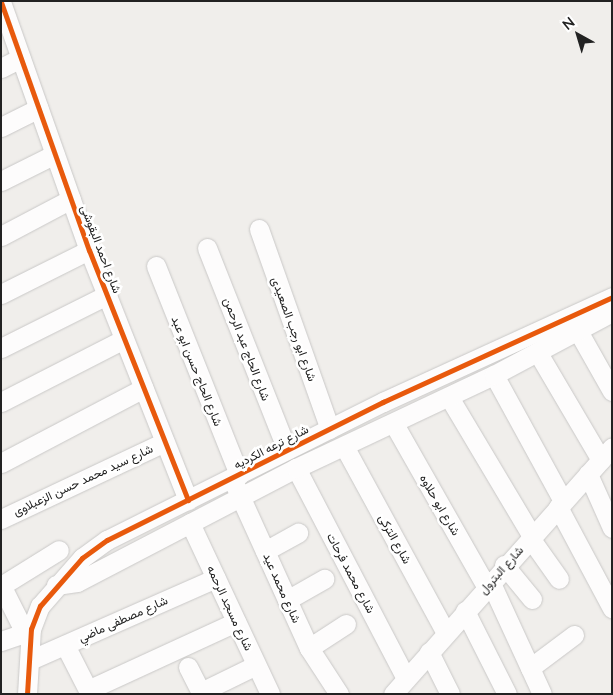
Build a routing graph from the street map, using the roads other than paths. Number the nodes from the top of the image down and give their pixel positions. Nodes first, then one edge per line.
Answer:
1 (2, 7) edge
2 (21, 58) junction
3 (1, 68) edge
4 (39, 108) junction
5 (1, 127) edge
6 (55, 154) junction
7 (1, 181) edge
8 (71, 199) junction
9 (259, 229) dead end
10 (1, 236) edge
11 (207, 248) dead end
12 (89, 250) junction
13 (156, 266) dead end
14 (1, 294) edge
15 (107, 295) junction
16 (612, 298) edge
17 (612, 312) edge
18 (578, 331) junction
19 (124, 339) junction
20 (1, 348) edge
21 (538, 353) junction
22 (494, 375) junction
23 (144, 388) junction
24 (612, 391) edge
25 (449, 397) junction
26 (1, 402) edge
27 (394, 424) junction
28 (330, 429) junction
29 (165, 442) junction
30 (344, 446) junction
31 (287, 450) junction
32 (606, 454) edge
33 (1, 464) edge
34 (296, 468) junction
35 (588, 474) junction
36 (236, 476) junction
37 (241, 496) junction
38 (188, 500) junction
39 (560, 504) junction
40 (1, 519) edge
41 (190, 523) junction
42 (612, 528) edge
43 (298, 533) dead end
44 (531, 537) junction
45 (59, 550) dead end
46 (265, 551) junction
47 (504, 565) junction
48 (216, 578) junction
49 (324, 579) dead end
50 (559, 579) dead end
51 (488, 584) junction
52 (56, 585) junction
53 (1, 586) edge
54 (532, 599) dead end
55 (287, 600) junction
56 (612, 608) edge
57 (465, 611) junction
58 (236, 622) junction
59 (346, 624) dead end
60 (446, 632) junction
61 (574, 635) dead end
62 (1, 641) edge
63 (28, 645) junction
64 (65, 645) junction
65 (309, 648) junction
66 (429, 652) junction
67 (256, 665) junction
68 (188, 667) dead end
69 (530, 668) junction
70 (398, 689) edge
71 (331, 691) edge
72 (89, 692) edge
73 (201, 693) edge
74 (27, 694) edge
75 (270, 694) edge
76 (450, 694) edge
77 (507, 694) edge
78 (542, 694) edge

1 - 2 street, شارع احمد البقوشى
2 - 3 street
2 - 4 street, شارع احمد البقوشى
4 - 5 street
4 - 6 street, شارع احمد البقوشى
6 - 7 street
6 - 8 street, شارع احمد البقوشى
8 - 10 street
8 - 12 street, شارع احمد البقوشى
9 - 28 street, شارع ابو رجب الصعيدى
11 - 31 street, شارع الحاج عبد الرحمن
12 - 14 street
12 - 15 street, شارع احمد البقوشى
13 - 36 street, شارع الحاج حسن ابو عبد
15 - 19 street, شارع احمد البقوشى
15 - 20 street
16 - 28 street, شارع ترعه الكرديه
17 - 18 street
18 - 21 street
18 - 24 street
19 - 23 street, شارع احمد البقوشى
19 - 26 street
21 - 22 street
21 - 32 street
22 - 25 street
22 - 39 street
23 - 29 street, شارع احمد البقوشى
23 - 33 street
25 - 27 street
25 - 44 street
27 - 30 street
27 - 51 street, شارع ابو حلاوه
28 - 31 street, شارع ترعه الكرديه
29 - 38 street, شارع احمد البقوشى
29 - 40 street, شارع سيد محمد حسن الزعبلاوى
30 - 34 street
30 - 60 street, شارع التركى
31 - 36 street, شارع ترعه الكرديه
32 - 35 street, شارع البترول
34 - 37 street
34 - 70 street, شارع محمد فرحات
35 - 39 street, شارع البترول
35 - 42 street
36 - 37 street, شارع محمد عيد
36 - 38 street, شارع ترعه الكرديه
37 - 41 street
37 - 46 street, شارع محمد عيد
38 - 52 street, شارع ترعه الكرديه
39 - 44 street, شارع البترول
39 - 56 street
41 - 48 street, شارع مسجد الرحمه
41 - 52 street
43 - 46 street
44 - 47 street, شارع البترول
44 - 50 street
45 - 53 street
46 - 55 street, شارع محمد عيد
47 - 51 street, شارع البترول
47 - 54 street
48 - 58 street, شارع مسجد الرحمه
48 - 64 street, شارع مصطفى ماضي
49 - 55 street
51 - 57 street, شارع البترول
51 - 69 street, شارع ابو حلاوه
52 - 63 street, شارع ترعه الكرديه
53 - 63 street
55 - 65 street, شارع محمد عيد
57 - 60 street, شارع البترول
57 - 77 street
58 - 67 street, شارع مسجد الرحمه
58 - 72 street
59 - 65 street
60 - 66 street, شارع البترول
61 - 69 street
62 - 63 street, شارع مصطفى ماضي
63 - 64 street, شارع مصطفى ماضي
63 - 74 street, شارع ترعه الكرديه
64 - 72 street
65 - 71 street, شارع محمد عيد
66 - 70 street, شارع البترول
66 - 76 street
67 - 73 street
67 - 75 street, شارع مسجد الرحمه
68 - 73 street
69 - 78 street, شارع ابو حلاوه

